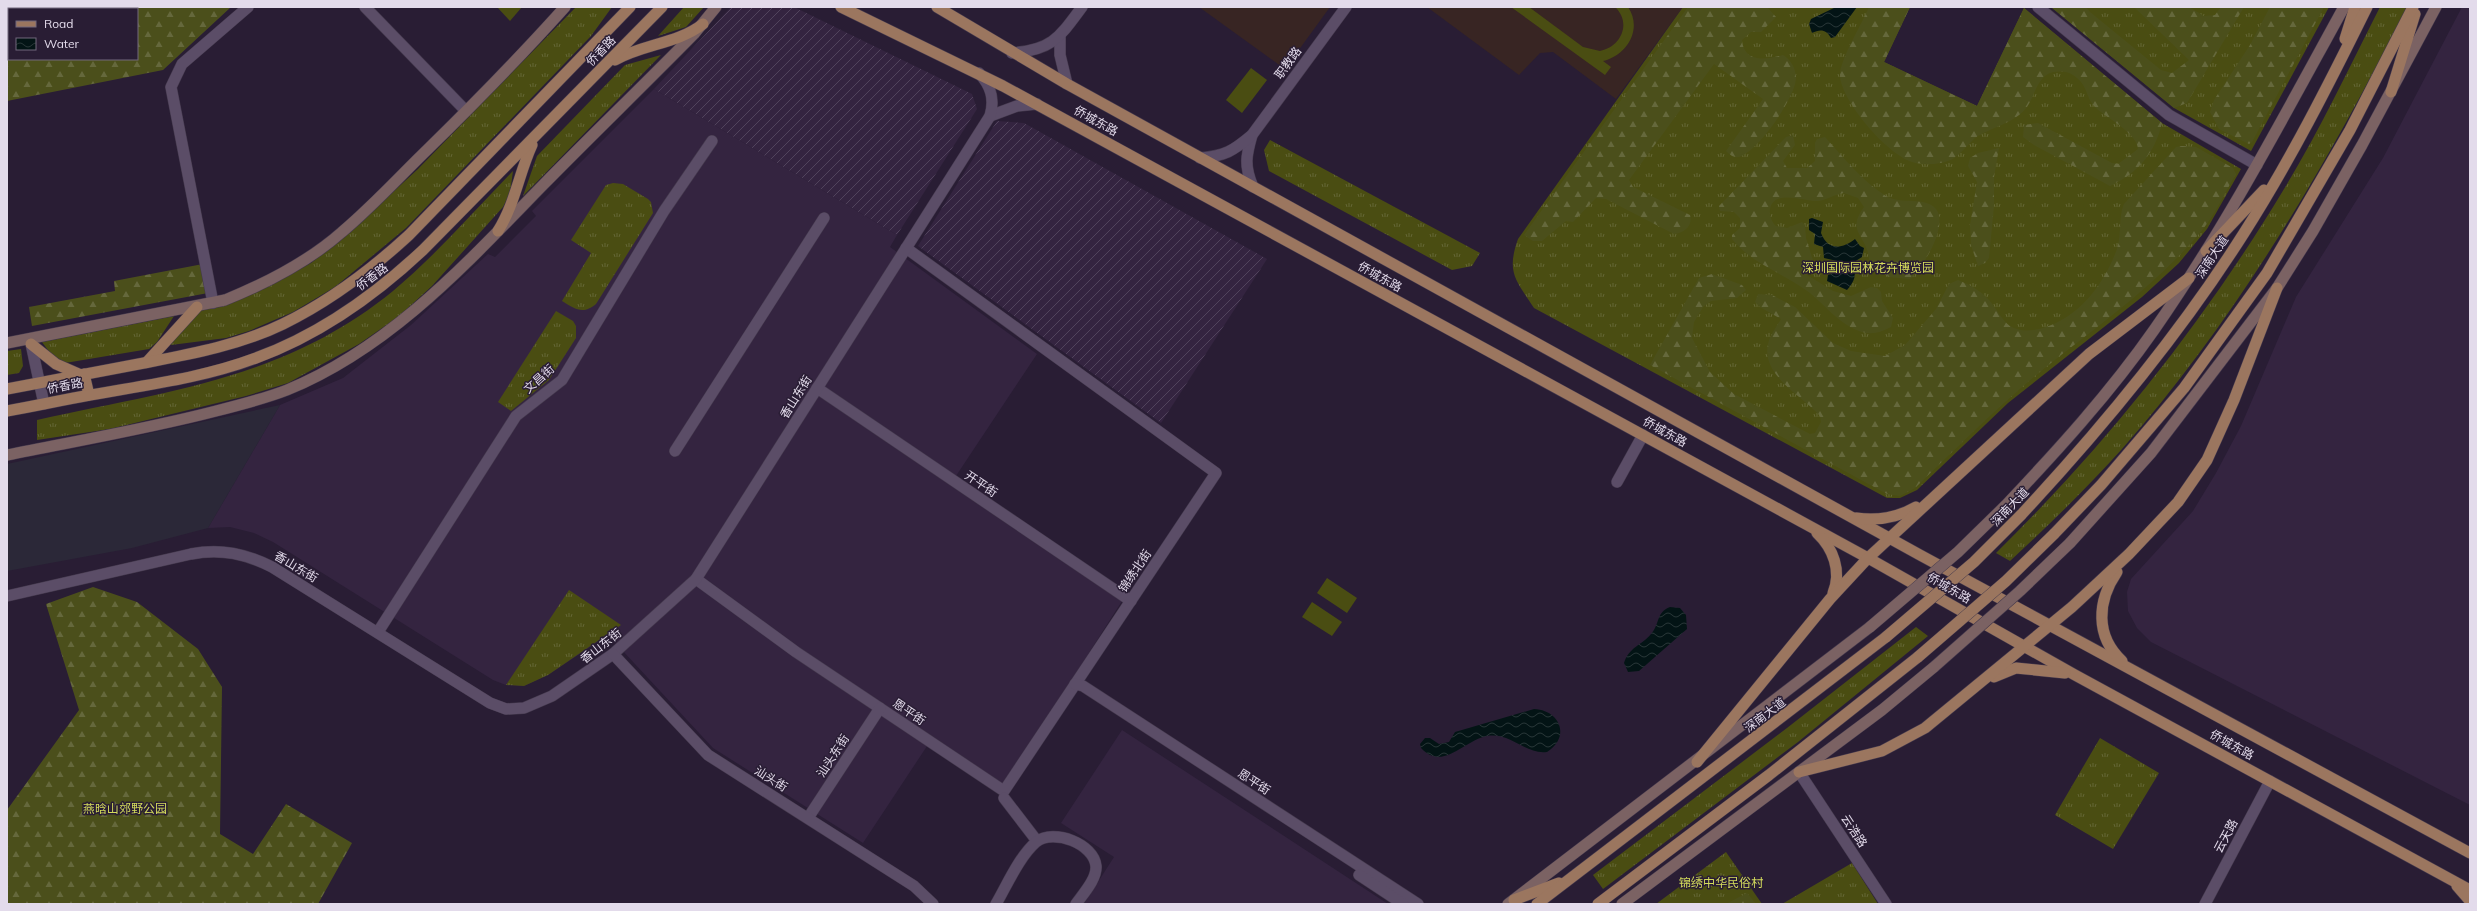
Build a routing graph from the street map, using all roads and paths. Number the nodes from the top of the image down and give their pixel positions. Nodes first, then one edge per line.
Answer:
1 (248, 7) edge
2 (365, 7) edge
3 (565, 7) edge
4 (630, 7) edge
5 (662, 7) edge
6 (716, 7) edge
7 (841, 7) edge
8 (937, 7) edge
9 (1082, 7) edge
10 (1346, 7) edge
11 (2038, 7) edge
12 (2344, 7) edge
13 (2355, 7) edge
14 (2367, 7) edge
15 (2413, 7) edge
16 (2417, 7) edge
17 (2436, 7) edge
18 (703, 24) junction
19 (1060, 37) junction
20 (1012, 53) junction
21 (604, 67) junction
22 (2335, 71) junction
23 (978, 72) junction
24 (1067, 84) junction
25 (2392, 92) junction
26 (1037, 104) junction
27 (466, 111) junction
28 (990, 116) junction
29 (1252, 135) junction
30 (535, 138) junction
31 (712, 141) dead end
32 (1200, 158) junction
33 (2257, 165) junction
34 (2282, 170) junction
35 (1252, 187) junction
36 (824, 218) dead end
37 (498, 231) junction
38 (906, 248) junction
39 (2206, 251) junction
40 (2189, 278) junction
41 (2277, 288) junction
42 (213, 303) junction
43 (197, 307) junction
44 (31, 341) junction
45 (7, 343) edge
46 (147, 362) junction
47 (83, 375) junction
48 (40, 383) junction
49 (817, 388) junction
50 (7, 389) edge
51 (89, 395) junction
52 (44, 404) junction
53 (7, 411) edge
54 (1643, 435) junction
55 (675, 451) dead end
56 (7, 455) edge
57 (1617, 482) dead end
58 (1927, 502) junction
59 (1851, 517) junction
60 (1811, 527) junction
61 (1888, 538) junction
62 (2129, 554) junction
63 (1868, 558) junction
64 (696, 579) junction
65 (7, 596) edge
66 (1830, 599) junction
67 (1131, 601) junction
68 (2050, 625) junction
69 (378, 632) junction
70 (2025, 646) junction
71 (613, 654) junction
72 (2132, 670) junction
73 (2075, 675) junction
74 (1075, 684) junction
75 (1978, 686) junction
76 (880, 708) junction
77 (1697, 762) junction
78 (1799, 772) junction
79 (2270, 781) junction
80 (1004, 794) junction
81 (1003, 811) dead end
82 (808, 818) junction
83 (1037, 841) junction
84 (2467, 850) edge
85 (2446, 876) junction
86 (1569, 880) junction
87 (2470, 890) edge
88 (2470, 901) edge
89 (1511, 902) edge
90 (933, 904) edge
91 (996, 904) edge
92 (1076, 904) edge
93 (1403, 904) edge
94 (1418, 904) edge
95 (1537, 904) edge
96 (1598, 904) edge
97 (1622, 904) edge
98 (1886, 904) edge
99 (2205, 904) edge

1 - 42 street
2 - 27 street
3 - 27 main road
4 - 46 main road, 侨香路
5 - 21 main road, 侨香路
6 - 18 main road
7 - 23 main road, 侨城东路
8 - 20 main road, 侨城东路
9 - 19 street
10 - 29 street, 职教路
11 - 33 street
12 - 33 main road
13 - 22 main road
14 - 22 main road, 深南大道
15 - 96 main road, bridge
16 - 25 main road
17 - 25 main road
18 - 21 main road
18 - 37 main road
19 - 20 street
19 - 24 street
20 - 24 main road, 侨城东路
21 - 30 main road, 侨香路
22 - 34 main road, 深南大道
23 - 26 main road, 侨城东路
23 - 28 street, 香山东街
24 - 32 main road, 侨城东路
25 - 41 main road
26 - 28 street
26 - 54 main road, 侨城东路
27 - 42 main road
28 - 38 street, 香山东街
29 - 32 street, 职教路
29 - 35 street, 职教路
30 - 37 main road
30 - 51 main road, 侨香路
31 - 69 street, 文昌街
32 - 35 main road, 侨城东路
33 - 39 main road
34 - 39 main road
34 - 86 main road, 深南大道, bridge
35 - 59 main road, 侨城东路
36 - 55 street
37 - 56 main road
38 - 49 street, 香山东街
38 - 67 street, 锦绣北街
39 - 40 main road
40 - 58 main road
40 - 77 main road, bridge
41 - 62 main road
41 - 78 main road, bridge
42 - 43 main road
43 - 44 main road
43 - 46 main road
44 - 45 main road
44 - 47 main road
44 - 48 street
46 - 47 main road, 侨香路
47 - 48 main road, 侨香路
47 - 51 main road
48 - 50 main road, 侨香路
48 - 52 street
49 - 64 street, 香山东街
49 - 67 street, 开平街
51 - 52 main road, 侨香路
52 - 53 main road, 侨香路
54 - 57 street
54 - 60 main road, 侨城东路
58 - 59 main road
58 - 61 main road
59 - 61 main road, 侨城东路
60 - 63 main road, 侨城东路
60 - 66 main road
61 - 63 main road
61 - 68 main road, 侨城东路
62 - 68 main road
62 - 72 main road
63 - 66 main road
63 - 70 main road, 侨城东路
64 - 71 street, 香山东街
64 - 76 street, 恩平街
65 - 69 street, 香山东街
66 - 77 main road
67 - 74 street, 锦绣北街
68 - 70 main road
68 - 72 main road, 侨城东路
69 - 71 street, 香山东街
70 - 73 main road, 侨城东路
70 - 75 main road
71 - 82 street, 汕头街
72 - 84 main road, 侨城东路
73 - 75 main road
73 - 79 main road, 侨城东路
74 - 80 street
74 - 93 street, 恩平街
74 - 94 street, 恩平街
75 - 78 main road
76 - 80 street, 恩平街
76 - 82 street, 汕头东街
77 - 89 main road
78 - 97 main road
78 - 98 street, 云浩路
79 - 85 main road, 侨城东路
79 - 99 street, 云天路
80 - 81 street
80 - 83 street, 恩平街
82 - 90 street, 汕头街
83 - 91 street
83 - 92 street
85 - 87 main road, 侨城东路
85 - 88 main road
86 - 89 main road
86 - 95 main road, 深南大道

